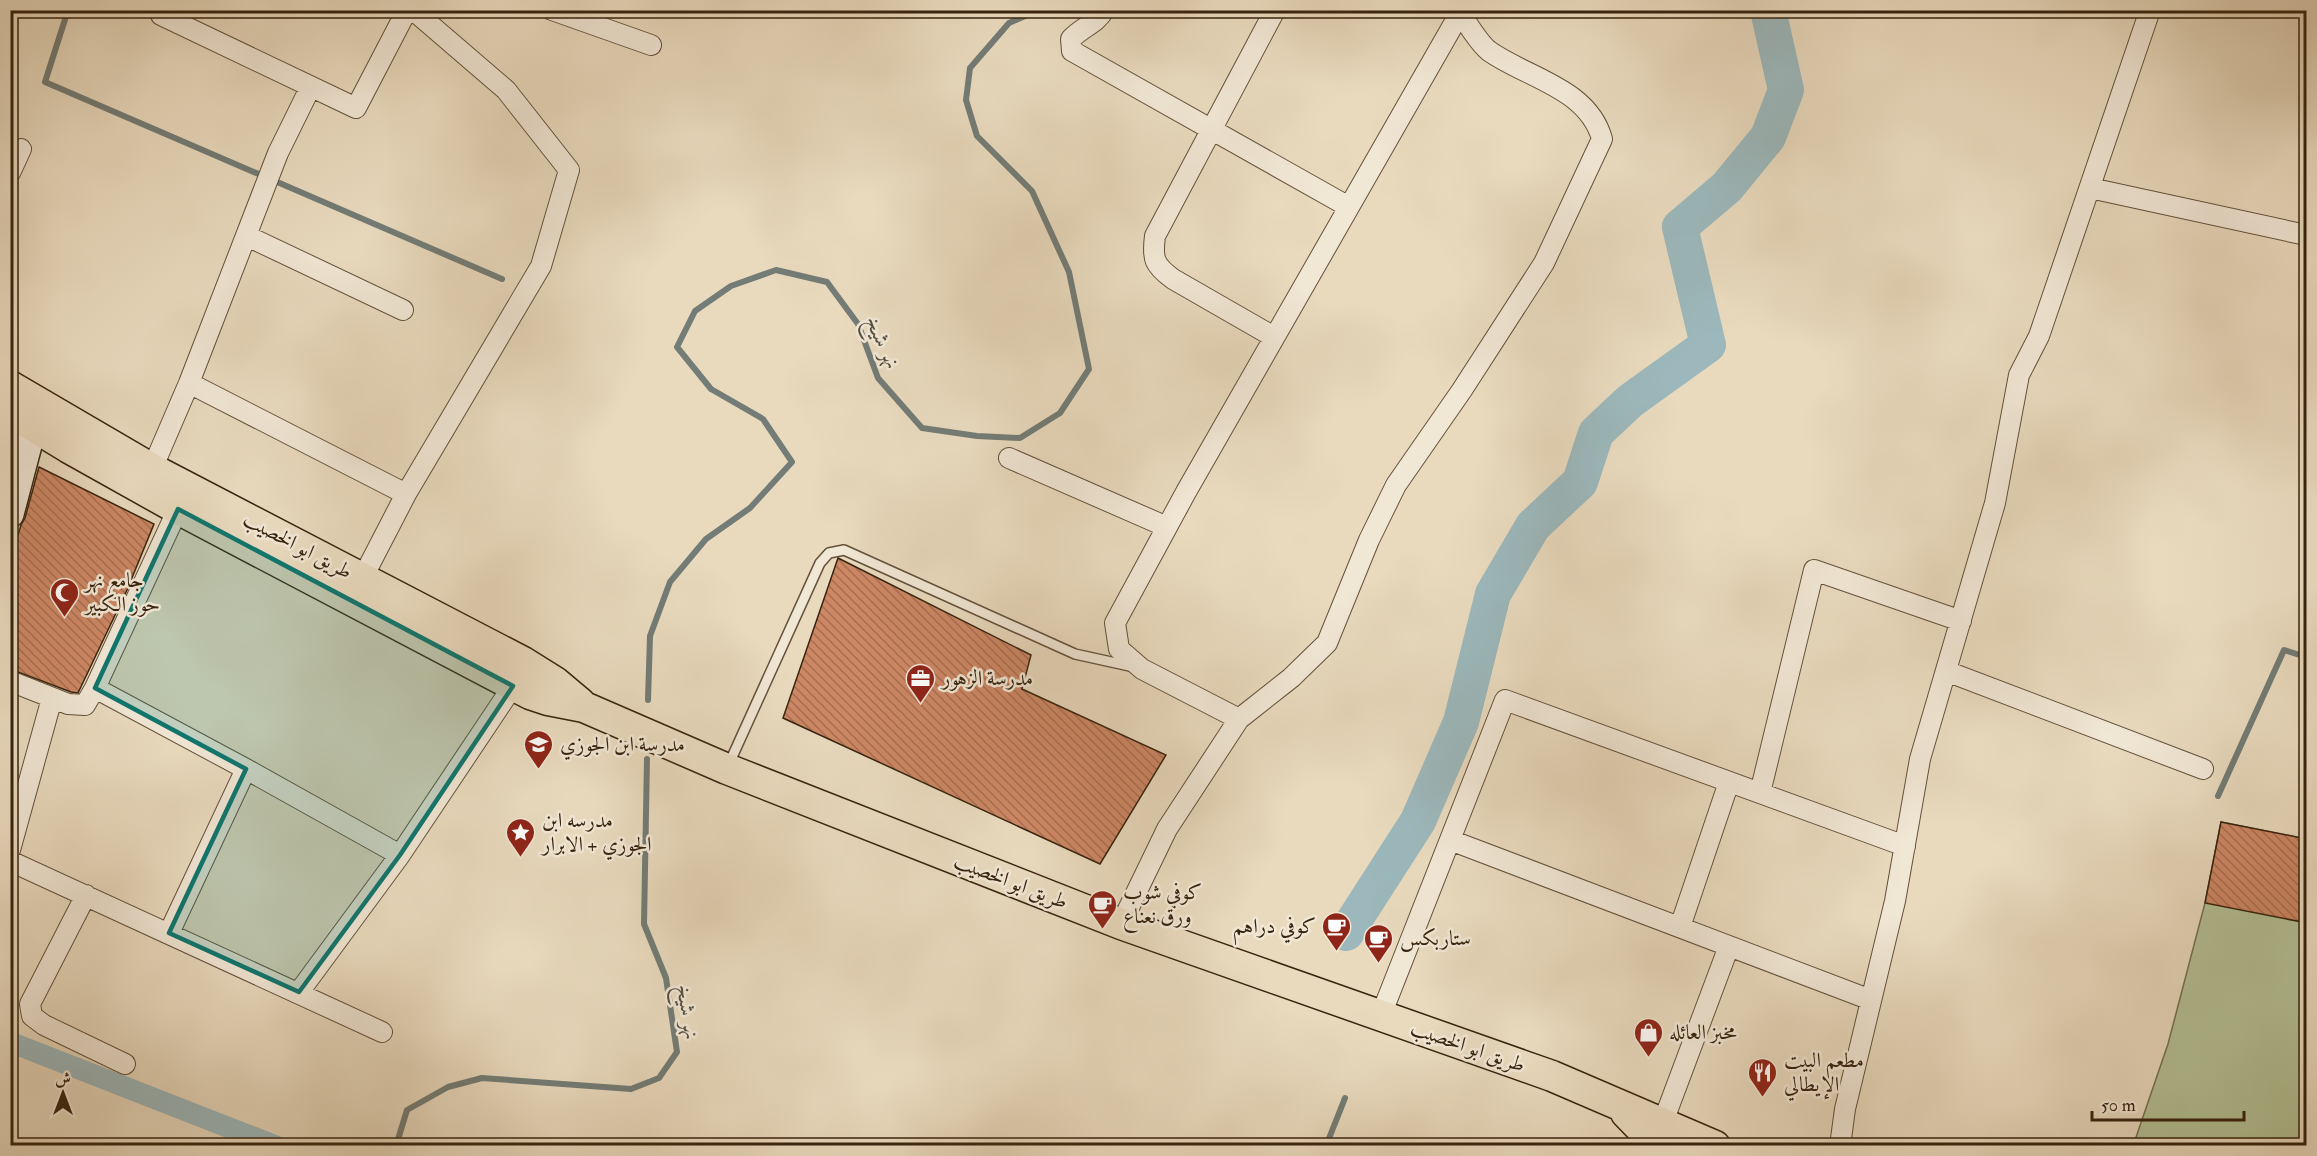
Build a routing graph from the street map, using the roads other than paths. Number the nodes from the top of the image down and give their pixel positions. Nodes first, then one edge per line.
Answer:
1 (407, 10) edge
2 (413, 10) edge
3 (552, 10) edge
4 (1104, 10) edge
5 (1275, 10) edge
6 (2150, 10) edge
7 (1459, 12) edge
8 (161, 15) dead end
9 (651, 45) dead end
10 (310, 88) junction
11 (1213, 130) junction
12 (21, 149) dead end
13 (10, 173) edge
14 (2090, 188) junction
15 (1349, 207) junction
16 (2307, 235) edge
17 (247, 236) junction
18 (403, 310) dead end
19 (1274, 337) junction
20 (189, 383) junction
21 (10, 386) edge
22 (22, 419) edge
23 (1009, 458) dead end
24 (152, 469) junction
25 (406, 494) junction
26 (178, 509) junction
27 (10, 514) edge
28 (1167, 527) junction
29 (362, 579) junction
30 (1961, 621) junction
31 (1142, 669) junction
32 (1946, 671) junction
33 (10, 681) edge
34 (513, 686) junction
35 (95, 688) junction
36 (52, 698) junction
37 (584, 707) junction
38 (1239, 719) junction
39 (246, 769) junction
40 (727, 769) junction
41 (2203, 769) dead end
42 (1729, 782) junction
43 (1760, 793) junction
44 (1450, 840) junction
45 (1905, 846) junction
46 (10, 850) edge
47 (400, 855) junction
48 (10, 861) edge
49 (86, 895) junction
50 (1121, 924) junction
51 (1680, 927) junction
52 (168, 933) junction
53 (1729, 946) junction
54 (299, 992) junction
55 (1871, 1000) junction
56 (1381, 1015) junction
57 (382, 1032) dead end
58 (124, 1064) dead end
59 (1660, 1134) edge
60 (1715, 1146) edge
61 (1840, 1146) edge

1 - 10 street
2 - 25 street
3 - 9 street
4 - 11 street
5 - 11 street
6 - 14 street
7 - 15 street
7 - 38 street
8 - 10 street
10 - 17 street
11 - 15 street
11 - 19 street
12 - 13 street
14 - 16 street
14 - 30 street
15 - 19 street
17 - 18 street
17 - 20 street
19 - 28 street
20 - 24 street
20 - 25 street
21 - 24 main road, طريق ابو الخصيب
22 - 26 main road, طريق ابو الخصيب
22 - 27 street
23 - 28 street
24 - 29 main road, طريق ابو الخصيب
25 - 29 street
26 - 34 main road, طريق ابو الخصيب
26 - 35 street
28 - 31 street
29 - 37 main road, طريق ابو الخصيب
30 - 32 street
30 - 43 street
31 - 38 street
31 - 40 lane
32 - 41 street
32 - 45 street
33 - 36 street
34 - 37 main road, طريق ابو الخصيب
34 - 47 street
35 - 36 street
35 - 39 street
36 - 46 street
37 - 40 main road, طريق ابو الخصيب
38 - 50 street
39 - 47 street
39 - 52 street
40 - 50 main road, طريق ابو الخصيب
42 - 43 street
42 - 44 street
42 - 51 street
43 - 45 street
44 - 51 street
44 - 56 street
45 - 55 street
47 - 54 street
48 - 49 street
49 - 52 street
49 - 58 street
50 - 56 main road, طريق ابو الخصيب
51 - 53 street
52 - 54 street
53 - 55 street
53 - 59 street
54 - 57 street
55 - 61 street
56 - 59 main road, طريق ابو الخصيب
59 - 60 main road, طريق ابو الخصيب

